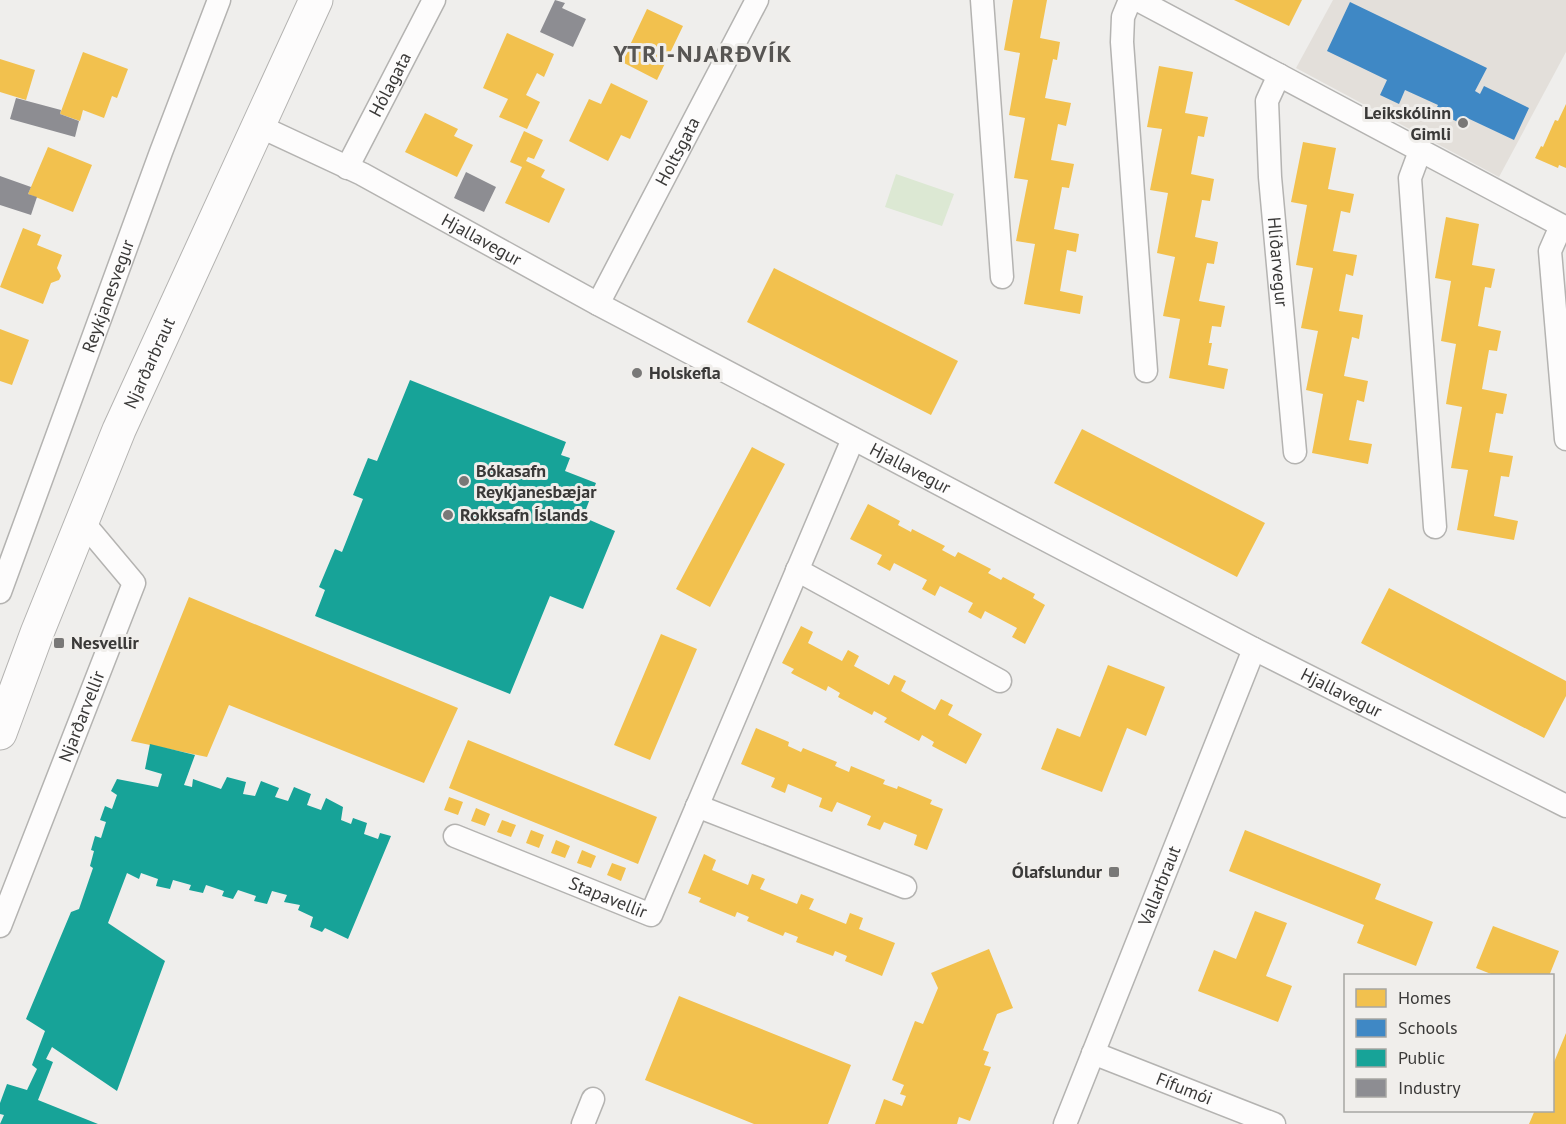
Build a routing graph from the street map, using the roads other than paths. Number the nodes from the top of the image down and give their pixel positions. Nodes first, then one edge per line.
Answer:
1 (219, 0) edge
2 (316, 0) edge
3 (434, 0) edge
4 (757, 0) edge
5 (982, 0) edge
6 (1130, 0) edge
7 (1138, 0) edge
8 (1279, 75) junction
9 (259, 126) junction
10 (1420, 151) junction
11 (346, 168) junction
12 (1564, 227) edge
13 (1002, 277) dead end
14 (598, 304) junction
15 (1146, 371) dead end
16 (853, 439) junction
17 (1566, 439) edge
18 (1295, 452) dead end
19 (82, 521) junction
20 (1436, 527) dead end
21 (797, 570) junction
22 (0, 592) edge
23 (1254, 649) junction
24 (1000, 681) dead end
25 (0, 733) edge
26 (697, 807) junction
27 (1566, 807) edge
28 (455, 836) dead end
29 (905, 887) dead end
30 (0, 926) edge
31 (1094, 1053) junction
32 (593, 1099) dead end
33 (583, 1124) edge
34 (1065, 1124) edge
35 (1274, 1124) edge

1 - 22 street, Reykjanesvegur
2 - 9 main road, Njarðarbraut
3 - 11 street, Hólagata
4 - 14 street, Holtsgata
5 - 13 street
6 - 15 street
7 - 8 street
8 - 10 street
8 - 18 street, Hlíðarvegur
9 - 11 street, Hjallavegur
9 - 19 main road, Njarðarbraut
10 - 12 street
10 - 20 street
11 - 14 street, Hjallavegur
12 - 17 street
14 - 16 street, Hjallavegur
16 - 21 street, Stapavellir
16 - 23 street, Hjallavegur
19 - 25 main road, Njarðarbraut
19 - 30 street, Njarðarvellir
21 - 24 street
21 - 26 street, Stapavellir
23 - 27 street, Hjallavegur
23 - 31 street, Vallarbraut
26 - 28 street, Stapavellir
26 - 29 street
31 - 34 street, Vallarbraut
31 - 35 street, Fífumói
32 - 33 street

